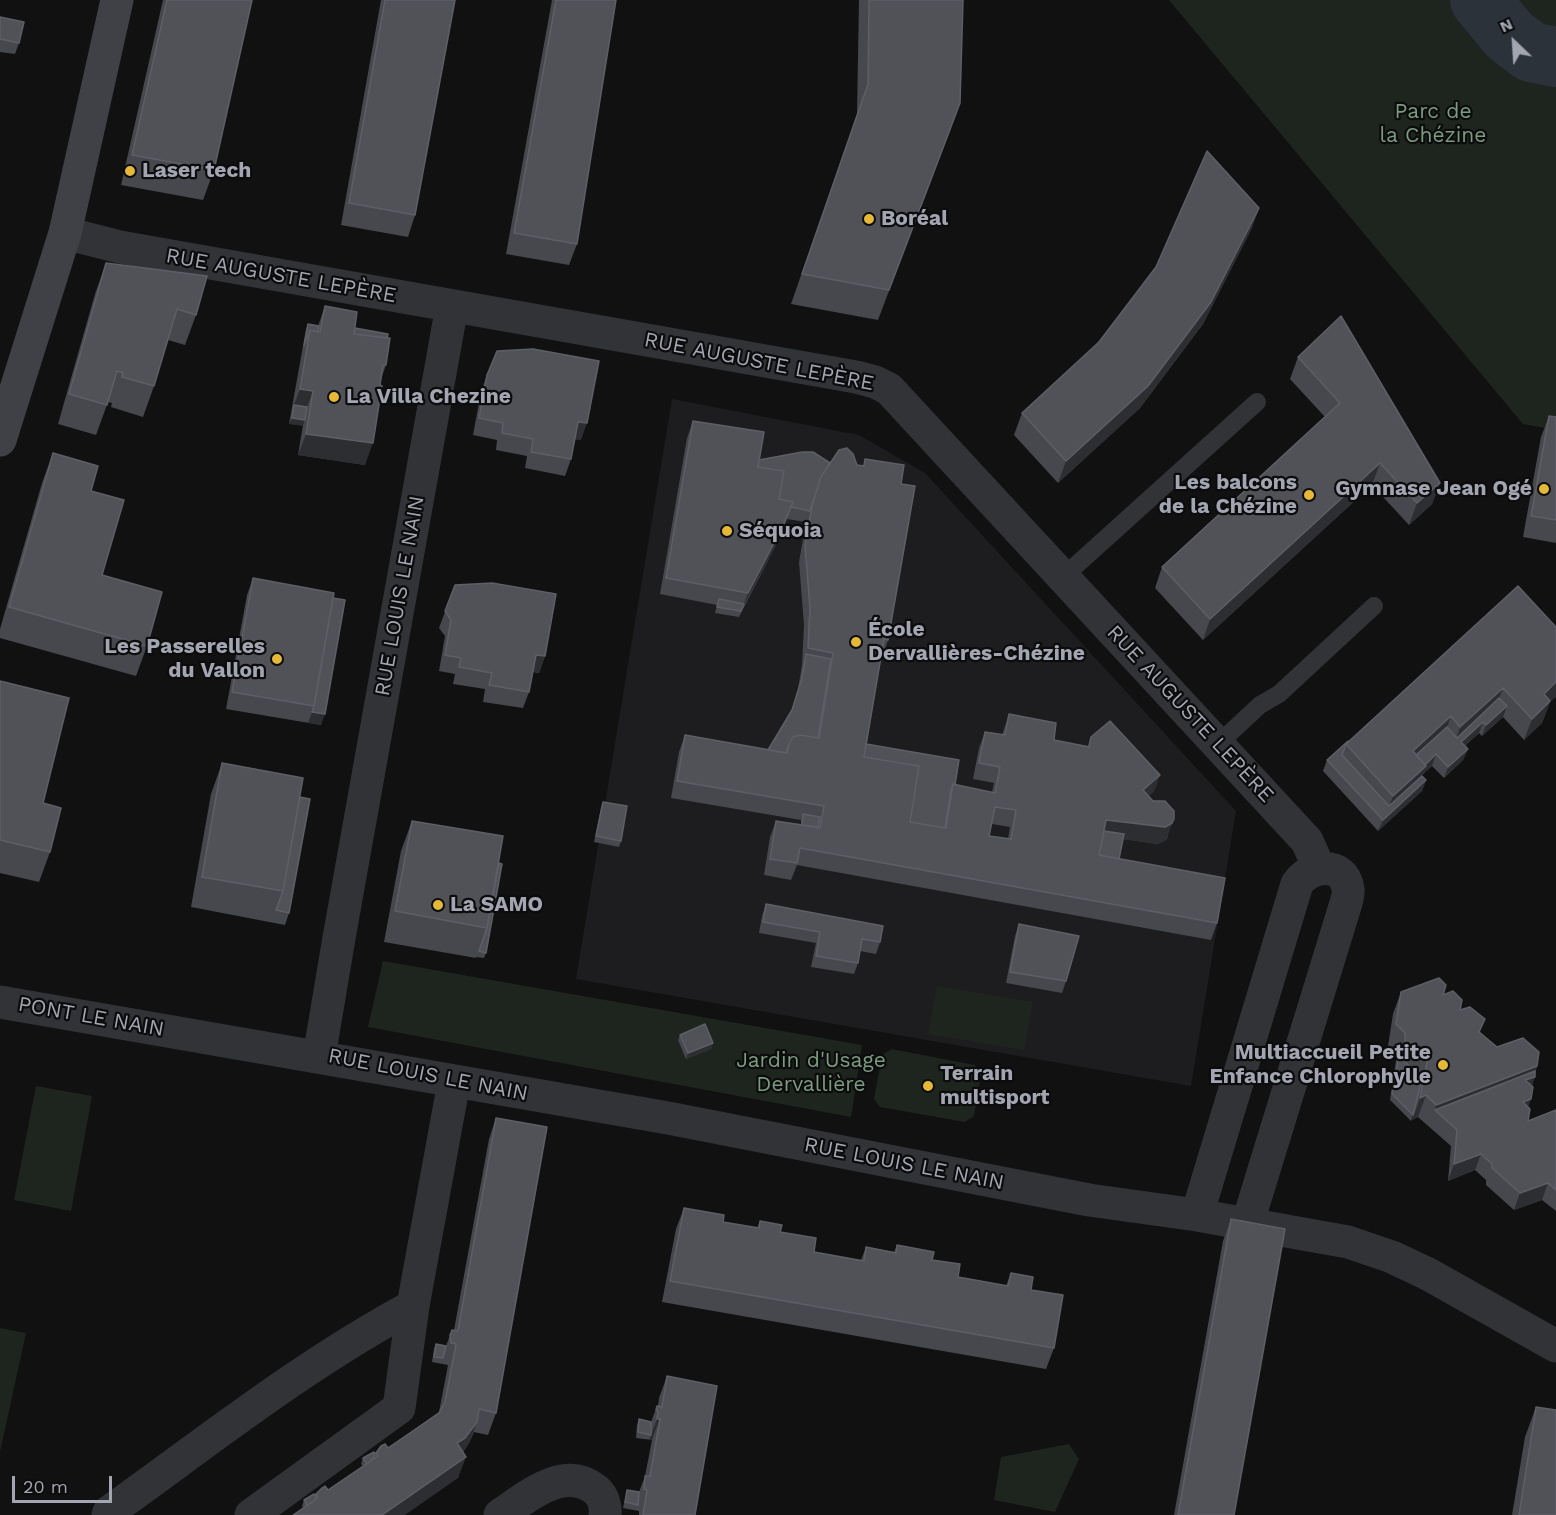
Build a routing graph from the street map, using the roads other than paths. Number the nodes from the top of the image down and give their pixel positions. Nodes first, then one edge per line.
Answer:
1 (117, 0) edge
2 (65, 233) junction
3 (452, 306) junction
4 (1257, 402) dead end
5 (0, 440) edge
6 (1063, 577) junction
7 (1374, 606) dead end
8 (1218, 744) junction
9 (1319, 868) junction
10 (0, 1002) edge
11 (320, 1057) junction
12 (454, 1082) junction
13 (1197, 1215) junction
14 (1247, 1225) junction
15 (413, 1306) junction
16 (1556, 1346) edge
17 (108, 1515) edge
18 (251, 1515) edge
19 (500, 1515) edge
20 (605, 1515) edge

1 - 2 main road
2 - 3 street, RUE AUGUSTE LEPÈRE
2 - 5 main road
3 - 6 street, RUE AUGUSTE LEPÈRE
3 - 11 street, RUE LOUIS LE NAIN
4 - 6 lane
6 - 8 street, RUE AUGUSTE LEPÈRE
7 - 8 lane
8 - 9 street, RUE AUGUSTE LEPÈRE
9 - 13 street
9 - 14 street
10 - 11 street, PONT LE NAIN
11 - 12 street, RUE LOUIS LE NAIN
12 - 13 street, RUE LOUIS LE NAIN
12 - 15 street
13 - 14 street, RUE LOUIS LE NAIN
14 - 16 street, RUE LOUIS LE NAIN
15 - 17 street
15 - 18 street
19 - 20 street

